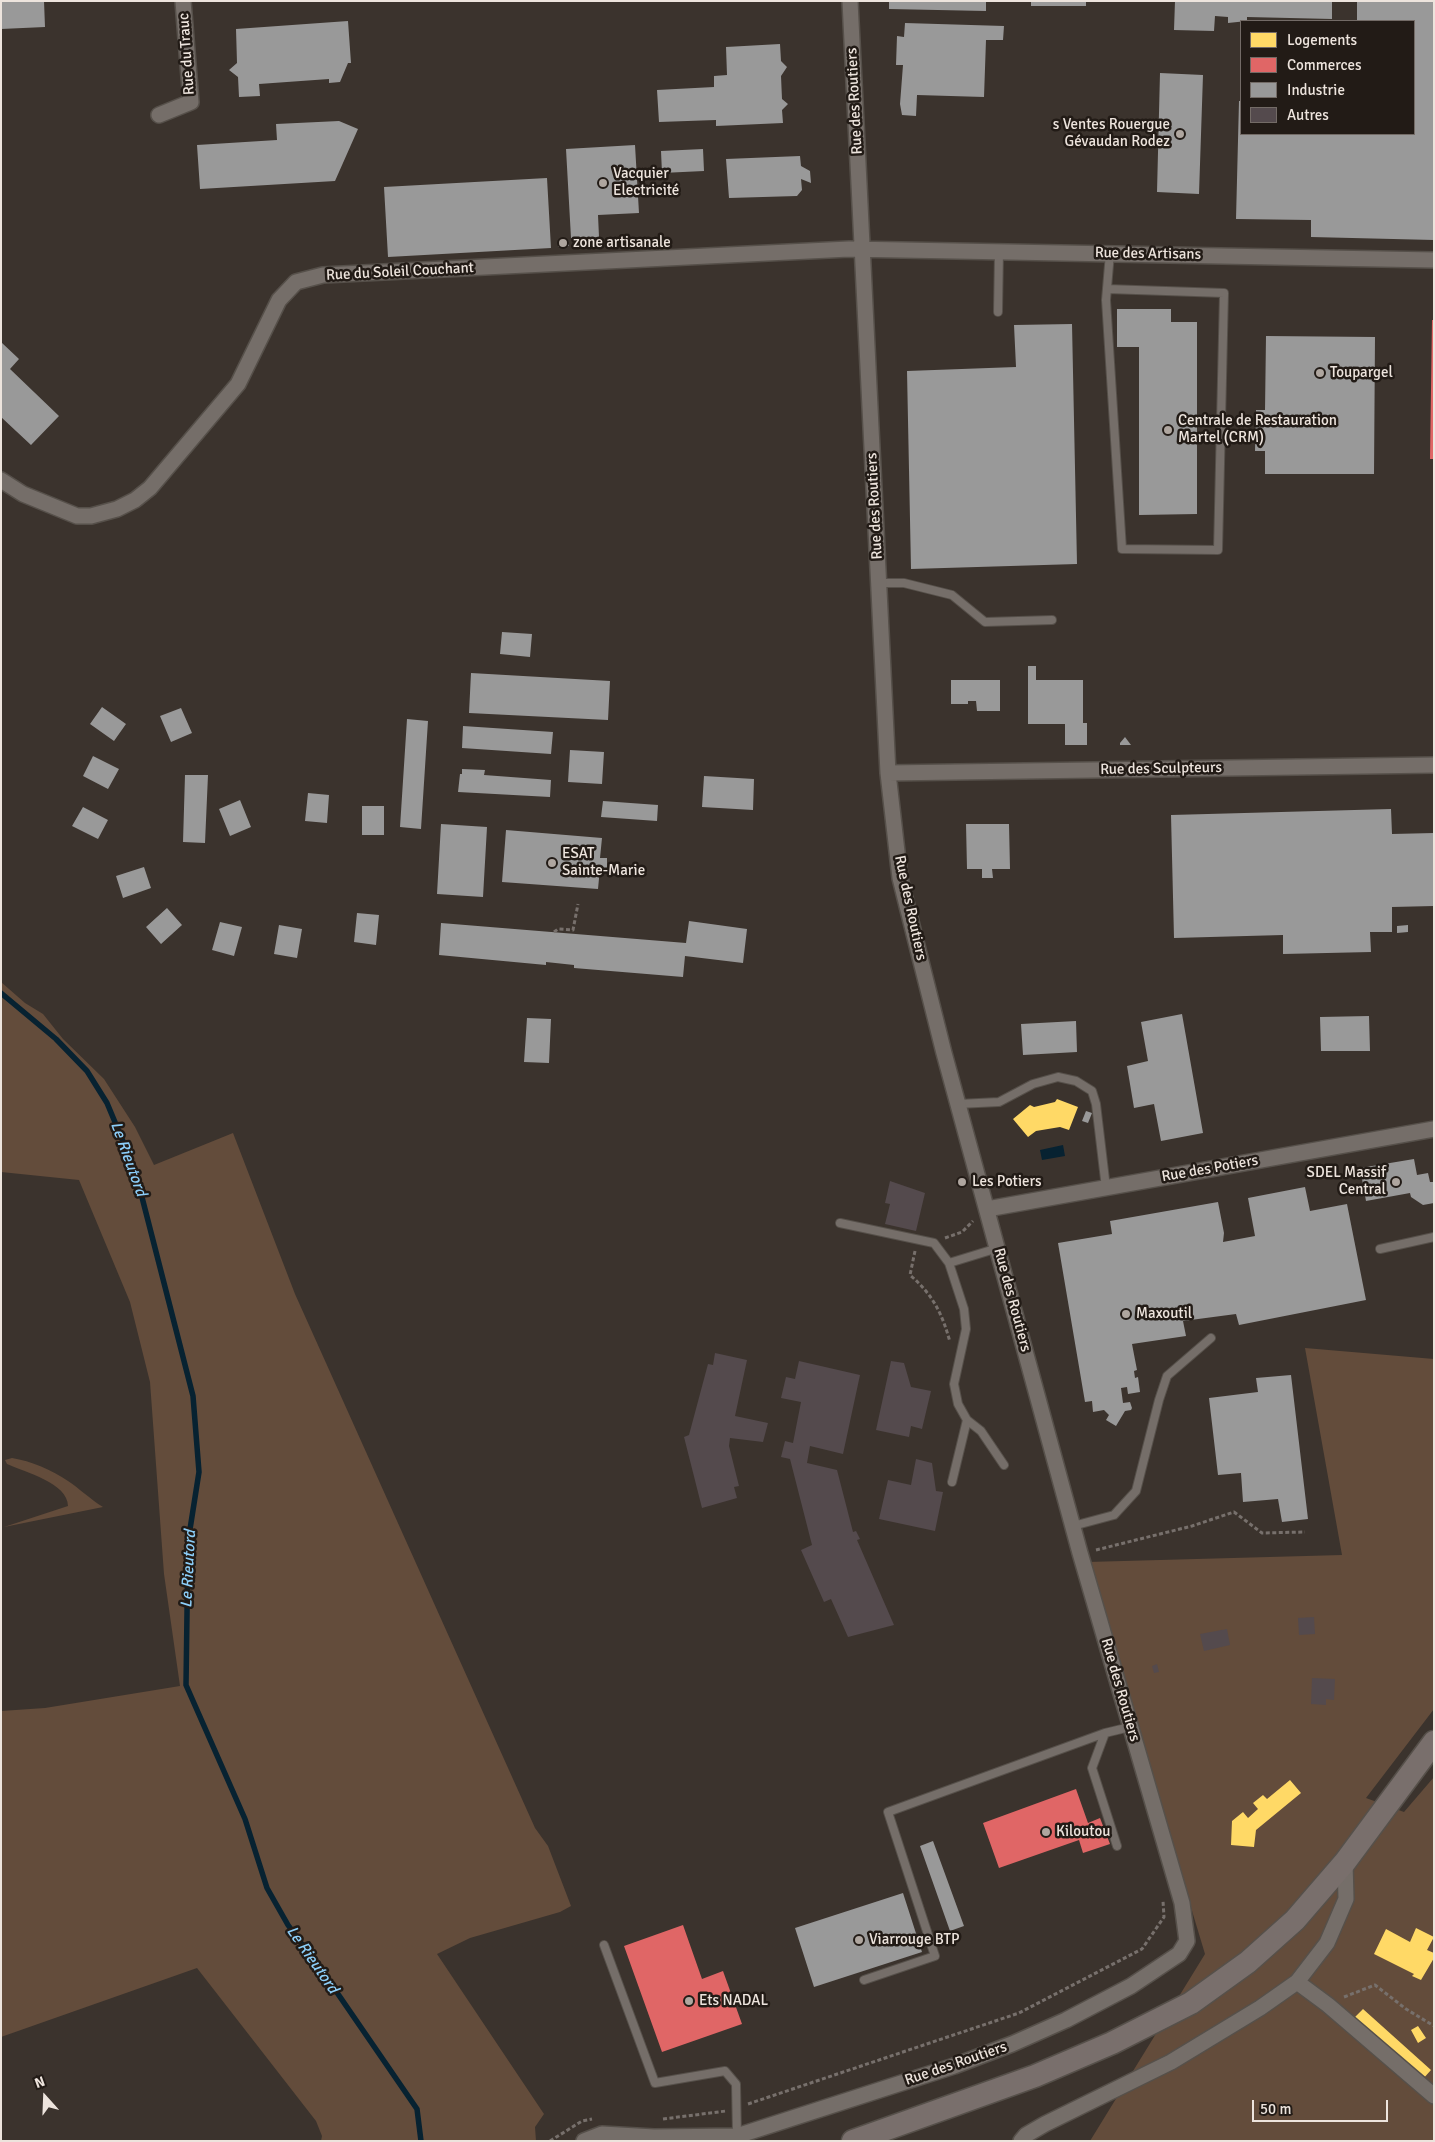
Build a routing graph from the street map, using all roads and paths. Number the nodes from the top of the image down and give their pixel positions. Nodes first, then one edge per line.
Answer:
1 (183, 1) edge
2 (850, 1) edge
3 (159, 115) dead end
4 (863, 249) junction
5 (999, 251) junction
6 (1110, 253) junction
7 (1434, 260) edge
8 (1107, 289) junction
9 (998, 312) dead end
10 (1, 480) edge
11 (878, 583) junction
12 (1052, 620) dead end
13 (1434, 765) edge
14 (888, 773) junction
15 (578, 904) dead end
16 (554, 932) dead end
17 (958, 1104) junction
18 (1434, 1129) edge
19 (1106, 1188) junction
20 (987, 1209) junction
21 (840, 1223) dead end
22 (1434, 1237) edge
23 (998, 1248) junction
24 (1380, 1248) dead end
25 (949, 1263) junction
26 (1211, 1338) dead end
27 (967, 1420) junction
28 (1004, 1465) dead end
29 (952, 1482) dead end
30 (1073, 1526) junction
31 (1305, 1532) dead end
32 (1080, 1553) junction
33 (1130, 1727) junction
34 (1106, 1733) junction
35 (1434, 1742) edge
36 (1117, 1846) dead end
37 (1345, 1862) junction
38 (1163, 1900) dead end
39 (604, 1945) dead end
40 (864, 1980) dead end
41 (1298, 1982) junction
42 (1328, 2005) junction
43 (1434, 2026) edge
44 (1434, 2096) edge
45 (736, 2108) junction
46 (659, 2119) dead end
47 (737, 2136) junction
48 (584, 2141) edge
49 (853, 2141) edge
50 (1021, 2141) edge

1 - 3 street, Rue du Trauc
2 - 4 street, Rue des Routiers
4 - 5 street, Rue des Artisans
4 - 10 street, Rue du Soleil Couchant
4 - 11 street, Rue des Routiers
5 - 6 street, Rue des Artisans
5 - 9 lane
6 - 7 street, Rue des Artisans
6 - 8 lane
8 - 8 lane
11 - 12 lane
11 - 14 street, Rue des Routiers
13 - 14 street, Rue des Sculpteurs
14 - 17 street, Rue des Routiers
15 - 16 path
17 - 19 lane
17 - 20 street, Rue des Routiers
18 - 19 street, Rue des Potiers
19 - 20 street, Rue des Potiers
20 - 23 street, Rue des Routiers
21 - 25 lane
22 - 24 lane
23 - 25 lane
23 - 30 street, Rue des Routiers
25 - 27 lane
26 - 30 lane
27 - 28 lane
27 - 29 lane
30 - 32 street, Rue des Routiers
31 - 32 path
32 - 33 street, Rue des Routiers
33 - 34 lane
33 - 47 street, Rue des Routiers
34 - 36 lane
34 - 40 lane
35 - 37 main road
37 - 41 street
37 - 49 main road
38 - 45 path
39 - 45 lane
41 - 42 street
41 - 50 street
42 - 43 path
42 - 44 street
45 - 46 path
45 - 47 lane
47 - 48 street, Rue des Routiers

